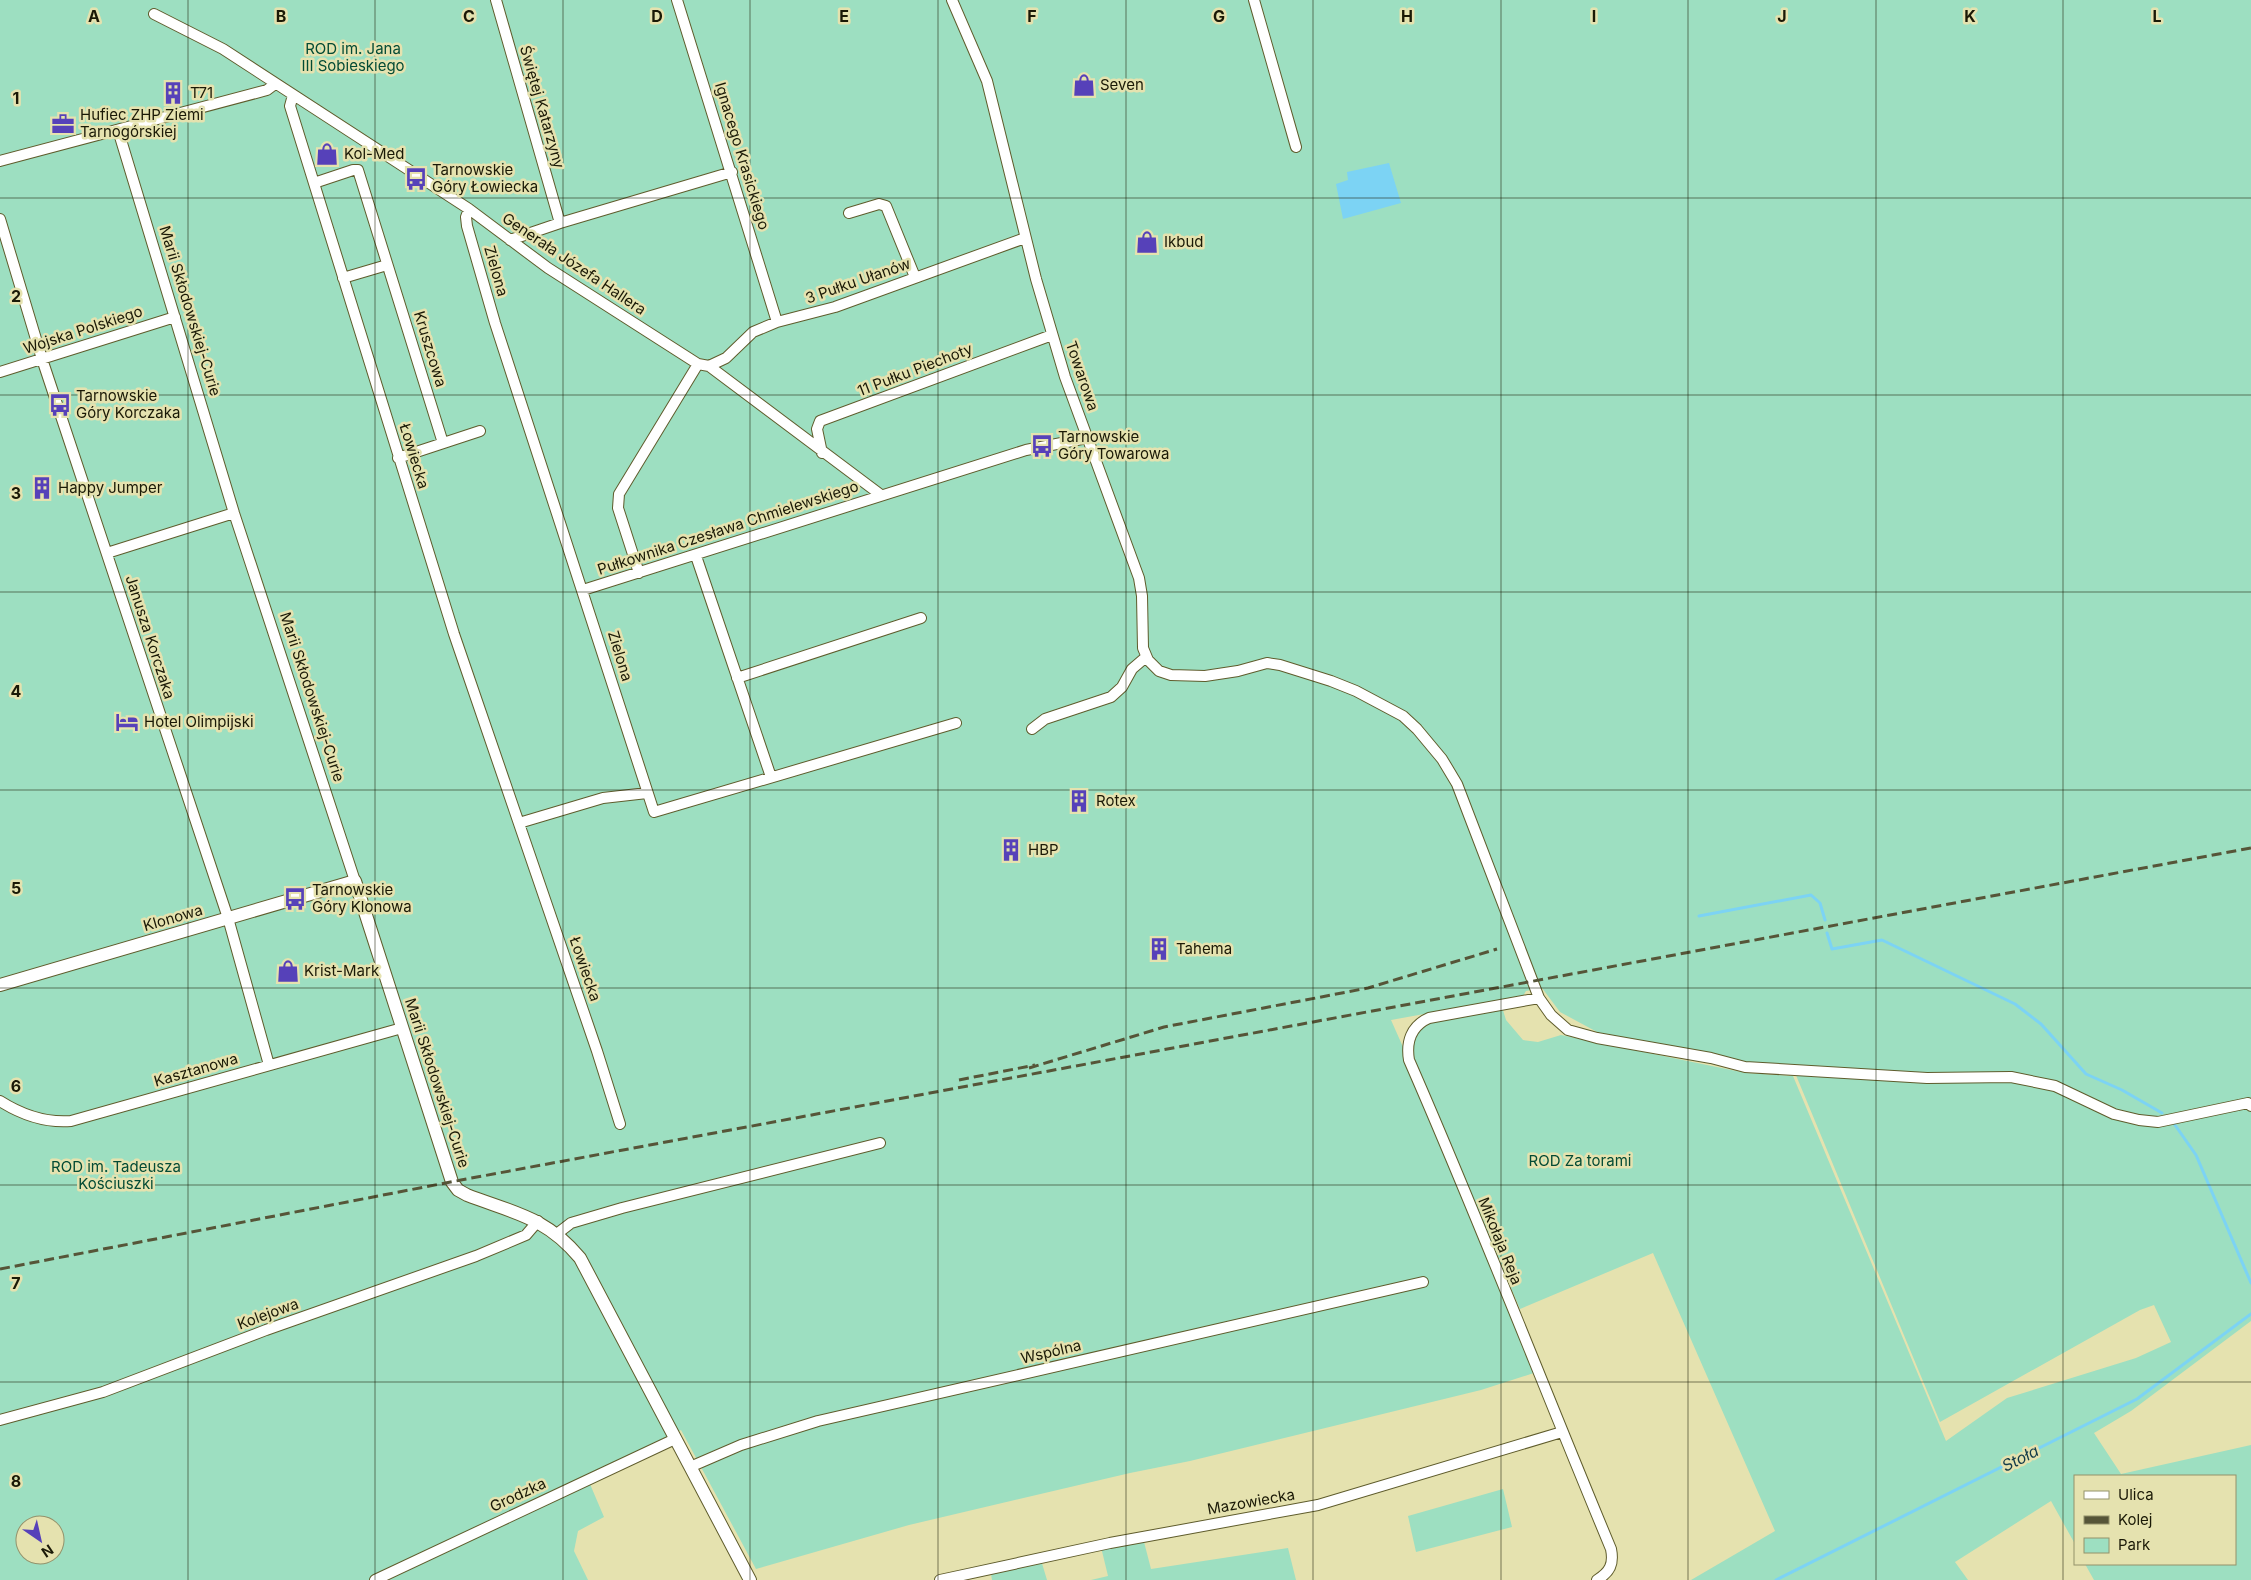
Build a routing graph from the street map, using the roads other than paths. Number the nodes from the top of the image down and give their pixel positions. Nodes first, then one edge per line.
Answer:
1 (496, 0) edge
2 (677, 0) edge
3 (952, 0) edge
4 (1254, 0) edge
5 (154, 14) dead end
6 (275, 84) junction
7 (293, 95) junction
8 (118, 130) junction
9 (1296, 147) dead end
10 (0, 161) edge
11 (732, 172) junction
12 (314, 183) junction
13 (469, 209) junction
14 (849, 213) dead end
15 (0, 219) edge
16 (560, 222) junction
17 (1025, 238) junction
18 (510, 240) junction
19 (388, 264) junction
20 (915, 277) junction
21 (343, 278) junction
22 (175, 317) junction
23 (777, 322) junction
24 (1052, 335) junction
25 (42, 359) junction
26 (698, 364) junction
27 (709, 366) junction
28 (0, 372) edge
29 (480, 431) dead end
30 (1088, 438) junction
31 (443, 443) junction
32 (822, 453) junction
33 (398, 458) junction
34 (878, 492) junction
35 (234, 513) junction
36 (107, 553) junction
37 (696, 556) junction
38 (639, 573) junction
39 (583, 590) junction
40 (921, 618) dead end
41 (1146, 657) junction
42 (737, 678) junction
43 (956, 723) dead end
44 (1032, 729) dead end
45 (771, 777) junction
46 (647, 793) junction
47 (519, 823) junction
48 (355, 881) junction
49 (228, 918) junction
50 (0, 985) edge
51 (1539, 998) junction
52 (402, 1028) junction
53 (269, 1065) junction
54 (0, 1101) edge
55 (2251, 1106) edge
56 (620, 1124) dead end
57 (880, 1143) dead end
58 (538, 1221) junction
59 (558, 1234) junction
60 (1423, 1282) dead end
61 (0, 1420) edge
62 (1562, 1432) junction
63 (675, 1439) junction
64 (690, 1467) junction
65 (375, 1580) edge
66 (750, 1580) edge
67 (940, 1580) edge
68 (1597, 1580) edge

1 - 16 street, Świętej Katarzyny
2 - 11 street, Ignacego Krasickiego
3 - 17 street, Towarowa
4 - 9 street
5 - 6 street, Generała Józefa Hallera
6 - 7 street, Generała Józefa Hallera
6 - 8 street
7 - 12 street, Łowiecka
7 - 13 street, Generała Józefa Hallera
8 - 10 street
8 - 22 street, Marii Skłodowskiej-Curie
11 - 16 street
11 - 23 street, Ignacego Krasickiego
12 - 19 street, Kruszcowa
12 - 21 street, Łowiecka
13 - 18 street, Generała Józefa Hallera
13 - 39 street, Zielona
14 - 20 street
15 - 25 street, Janusza Korczaka
16 - 18 street
17 - 20 street, 3 Pułku Ułanów
17 - 24 street, Towarowa
18 - 26 street, Generała Józefa Hallera
19 - 21 street
19 - 31 street, Kruszcowa
20 - 23 street, 3 Pułku Ułanów
21 - 33 street, Łowiecka
22 - 25 street, Wojska Polskiego
22 - 35 street, Marii Skłodowskiej-Curie
23 - 27 street, 3 Pułku Ułanów
24 - 30 street, Towarowa
24 - 32 street, 11 Pułku Piechoty
25 - 28 street, Wojska Polskiego
25 - 36 street, Janusza Korczaka
26 - 27 street, Generała Józefa Hallera
26 - 38 street
27 - 32 street, Generała Józefa Hallera
29 - 31 street
30 - 34 street
30 - 41 street, Towarowa
31 - 33 street
32 - 34 street, Generała Józefa Hallera
33 - 47 street, Łowiecka
34 - 37 street, Pułkownika Czesława Chmielewskiego
35 - 36 street
35 - 48 street, Marii Skłodowskiej-Curie
36 - 49 street, Janusza Korczaka
37 - 38 street, Pułkownika Czesława Chmielewskiego
37 - 42 street
38 - 39 street, Pułkownika Czesława Chmielewskiego
39 - 46 street, Zielona
40 - 42 street
41 - 44 street
41 - 51 street
42 - 45 street
43 - 45 street, Zielona
45 - 46 street, Zielona
46 - 47 street
47 - 56 street, Łowiecka
48 - 49 street, Klonowa
48 - 52 street, Marii Skłodowskiej-Curie
49 - 50 street, Klonowa
49 - 53 street, Janusza Korczaka
51 - 55 street
51 - 62 street, Mikołaja Reja
52 - 53 street, Kasztanowa
52 - 58 street, Marii Skłodowskiej-Curie
53 - 54 street, Kasztanowa
57 - 59 street
58 - 59 street
58 - 61 street, Kolejowa
59 - 63 street
60 - 64 street, Wspólna
62 - 67 street, Mazowiecka
62 - 68 street, Mikołaja Reja
63 - 64 street
63 - 65 street, Grodzka
64 - 66 street

